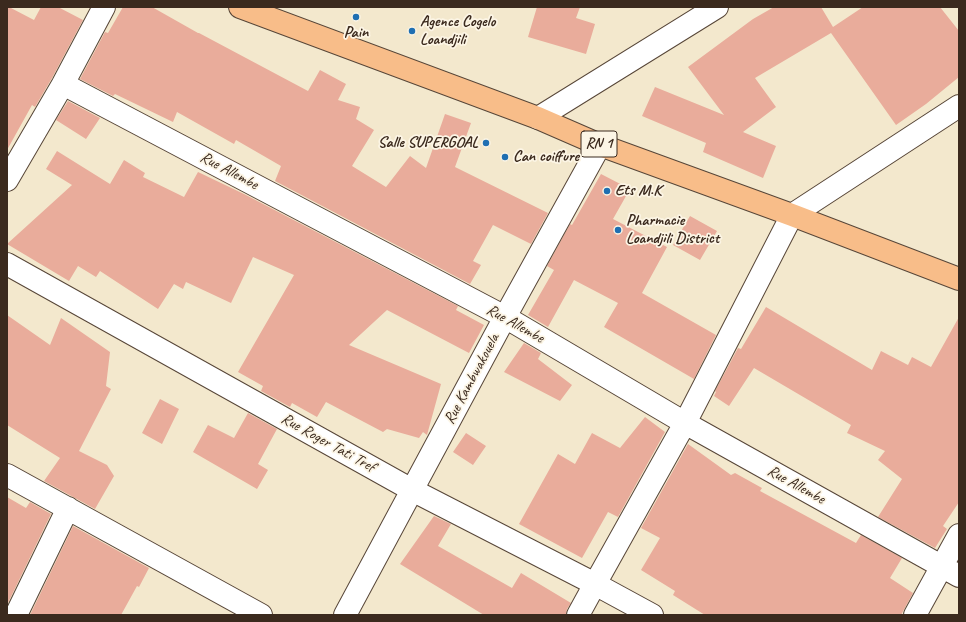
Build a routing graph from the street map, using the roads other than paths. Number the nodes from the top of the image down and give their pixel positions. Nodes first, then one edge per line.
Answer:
1 (104, 7) edge
2 (240, 7) edge
3 (717, 7) edge
4 (63, 84) junction
5 (959, 106) edge
6 (538, 118) junction
7 (600, 145) junction
8 (7, 180) edge
9 (792, 215) junction
10 (7, 264) edge
11 (959, 279) edge
12 (505, 317) junction
13 (685, 423) junction
14 (7, 474) edge
15 (412, 490) junction
16 (68, 508) junction
17 (959, 535) edge
18 (950, 572) edge
19 (595, 584) junction
20 (16, 615) edge
21 (261, 615) edge
22 (345, 615) edge
23 (578, 615) edge
24 (652, 615) edge
25 (915, 615) edge

1 - 4 street
2 - 6 highway, RN 1
3 - 6 street
4 - 8 street
4 - 12 street, Rue Allembe
5 - 9 street
6 - 7 highway, RN 1
7 - 9 highway, RN 1
7 - 12 street, Rue Kambwakouela
9 - 11 highway, RN 1
9 - 13 street
10 - 15 street, Rue Roger Tati Tref
12 - 13 street, Rue Allembe
12 - 15 street, Rue Kambwakouela
13 - 18 street, Rue Allembe
13 - 19 street
14 - 16 street
15 - 19 street, Rue Roger Tati Tref
15 - 22 street, Rue Kambwakouela
16 - 20 street
16 - 21 street
17 - 18 street
18 - 25 street
19 - 23 street
19 - 24 street, Rue Roger Tati Tref

